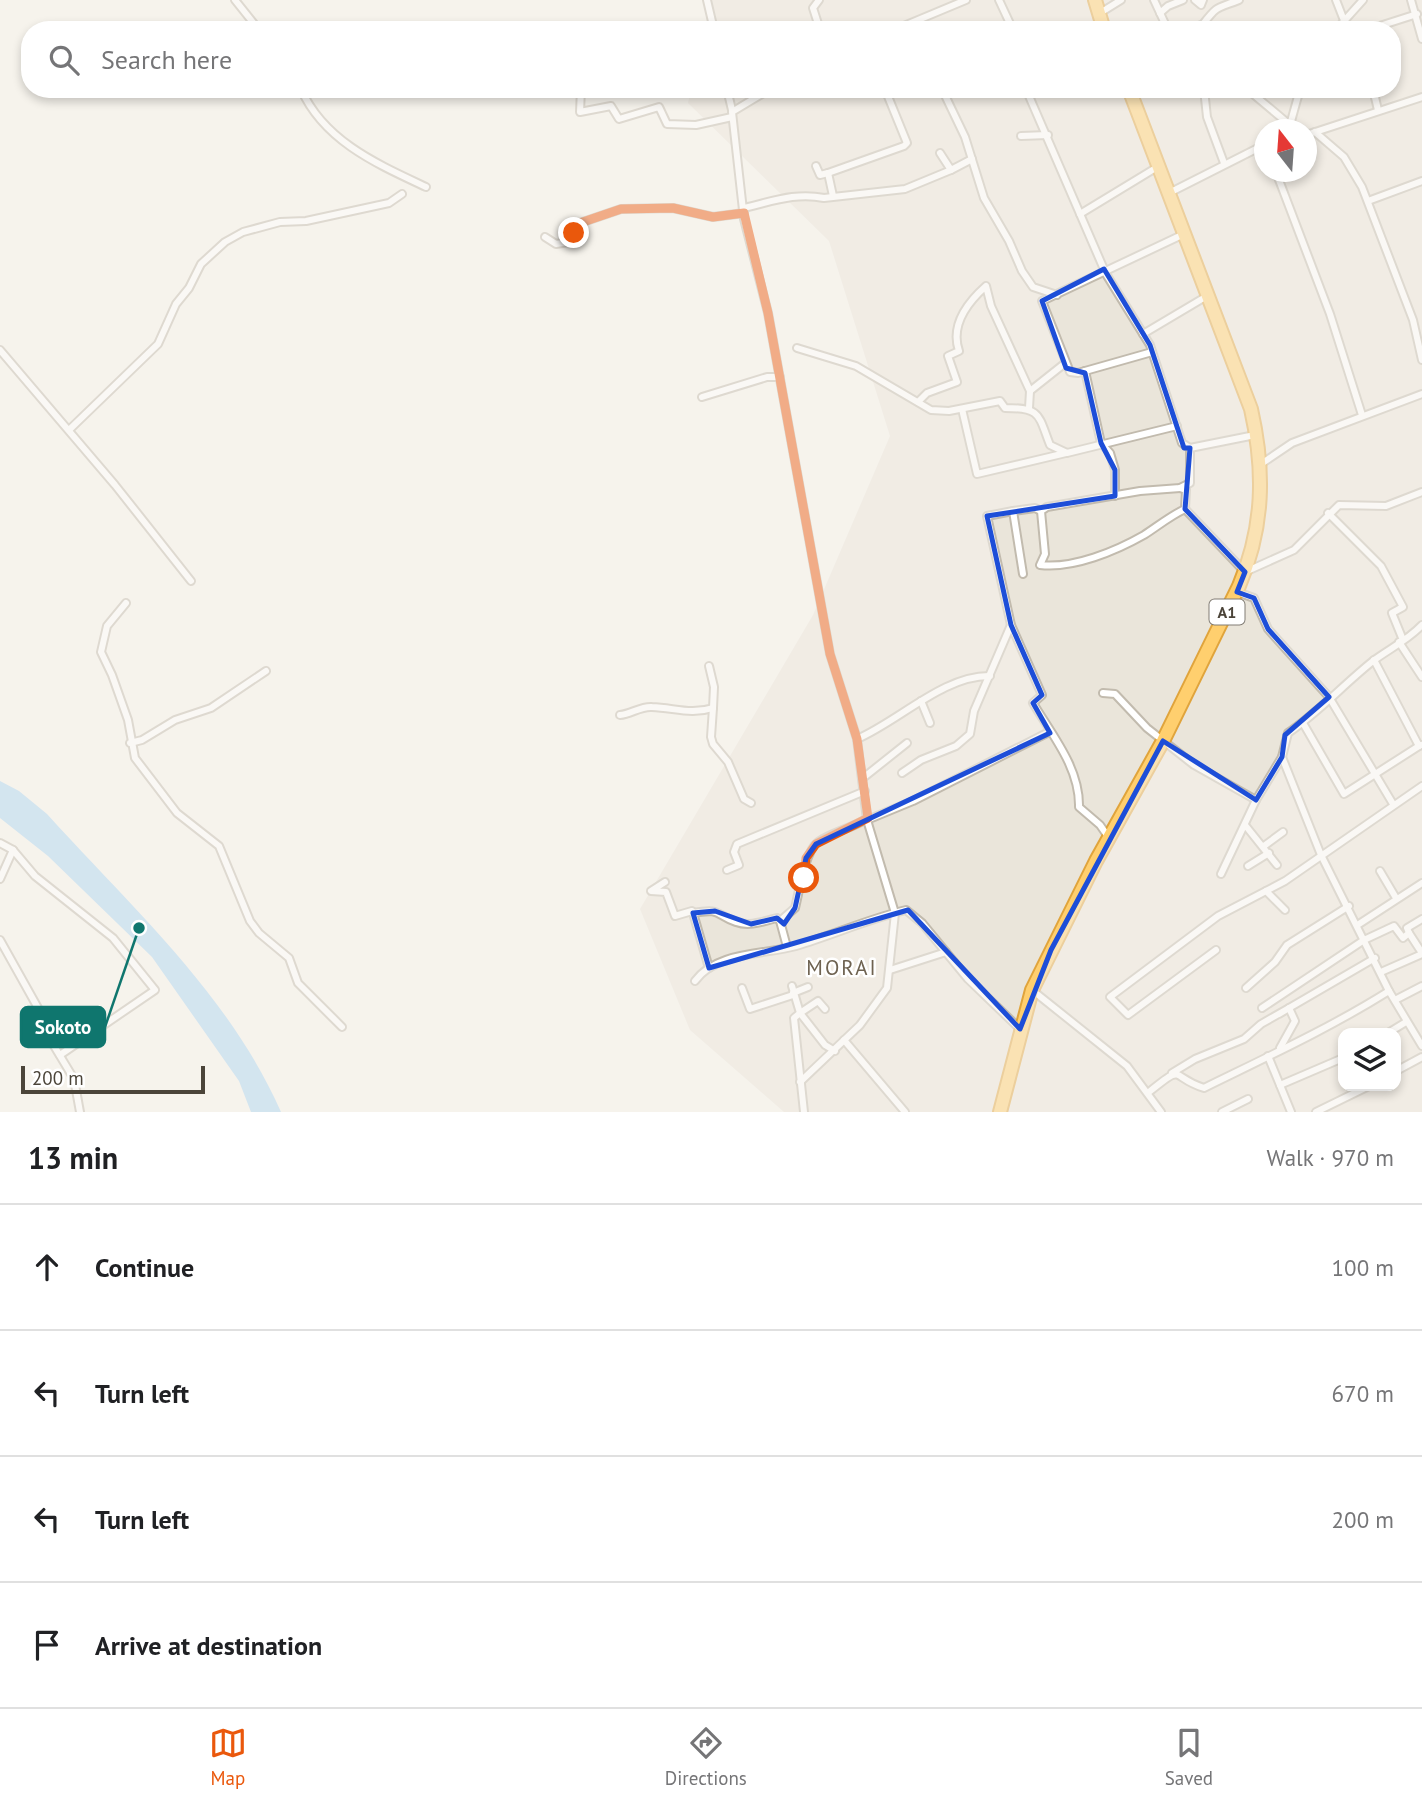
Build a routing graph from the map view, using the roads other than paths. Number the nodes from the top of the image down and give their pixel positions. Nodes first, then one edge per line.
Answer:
1 (235, 0) edge
2 (707, 0) edge
3 (819, 0) edge
4 (966, 0) edge
5 (999, 0) edge
6 (1095, 0) edge
7 (1121, 0) edge
8 (1154, 0) edge
9 (1184, 0) edge
10 (1195, 0) edge
11 (1203, 0) edge
12 (1239, 0) edge
13 (1336, 0) edge
14 (1363, 0) edge
15 (1411, 0) edge
16 (1100, 13) junction
17 (1160, 13) junction
18 (1417, 14) junction
19 (1343, 20) joint
20 (252, 21) edge
21 (712, 21) edge
22 (817, 21) edge
23 (926, 21) edge
24 (1009, 21) edge
25 (1102, 21) edge
26 (1164, 21) edge
27 (1204, 21) edge
28 (1395, 21) edge
29 (1422, 39) edge
30 (1422, 97) edge
31 (305, 98) edge
32 (581, 98) edge
33 (729, 98) edge
34 (756, 98) edge
35 (889, 98) edge
36 (946, 98) edge
37 (1030, 98) edge
38 (1133, 98) edge
39 (1205, 98) edge
40 (1257, 98) edge
41 (1298, 98) edge
42 (1375, 98) edge
43 (1378, 110) junction
44 (732, 113) junction
45 (1282, 119) edge
46 (1293, 119) edge
47 (1317, 131) edge
48 (1317, 134) edge
49 (1048, 135) junction
50 (1021, 136) dead end
51 (1254, 150) edge
52 (940, 153) dead end
53 (972, 159) junction
54 (1224, 163) junction
55 (816, 166) dead end
56 (1159, 166) junction
57 (951, 170) junction
58 (828, 173) junction
59 (1422, 181) edge
60 (1280, 182) edge
61 (426, 187) dead end
62 (1169, 193) junction
63 (402, 194) dead end
64 (833, 196) junction
65 (1368, 201) junction
66 (743, 211) junction
67 (1080, 214) junction
68 (1185, 234) junction
69 (545, 237) dead end
70 (1104, 269) junction
71 (1209, 295) junction
72 (1057, 296) junction
73 (1422, 317) edge
74 (1413, 320) junction
75 (1143, 334) junction
76 (797, 348) dead end
77 (0, 351) edge
78 (1152, 352) junction
79 (1422, 360) edge
80 (1064, 364) junction
81 (1085, 371) junction
82 (780, 377) junction
83 (1030, 390) junction
84 (1422, 394) edge
85 (702, 397) dead end
86 (918, 402) junction
87 (1029, 408) junction
88 (962, 409) junction
89 (1363, 415) junction
90 (1177, 426) junction
91 (69, 430) junction
92 (1257, 435) junction
93 (1101, 443) junction
94 (1190, 449) junction
95 (1066, 453) junction
96 (1261, 464) junction
97 (1180, 488) junction
98 (1422, 492) edge
99 (1115, 496) junction
100 (1185, 509) junction
101 (1013, 511) junction
102 (1041, 511) junction
103 (1328, 513) junction
104 (1245, 572) junction
105 (1023, 574) dead end
106 (191, 582) dead end
107 (1237, 591) junction
108 (126, 603) dead end
109 (1011, 625) junction
110 (1422, 625) edge
111 (1401, 641) junction
112 (1374, 660) junction
113 (709, 666) dead end
114 (266, 671) dead end
115 (990, 676) junction
116 (1422, 677) edge
117 (1103, 693) dead end
118 (1329, 698) junction
119 (921, 701) junction
120 (713, 708) junction
121 (620, 715) dead end
122 (930, 723) dead end
123 (1303, 723) junction
124 (1049, 732) junction
125 (857, 739) junction
126 (1163, 741) junction
127 (130, 743) junction
128 (907, 743) dead end
129 (1421, 745) edge
130 (1282, 757) junction
131 (902, 773) dead end
132 (1375, 774) junction
133 (863, 778) junction
134 (1422, 786) edge
135 (865, 791) junction
136 (1256, 800) junction
137 (751, 803) dead end
138 (1393, 804) junction
139 (867, 819) junction
140 (1245, 825) junction
141 (1283, 832) dead end
142 (1109, 838) junction
143 (0, 843) edge
144 (1264, 846) junction
145 (13, 850) junction
146 (1269, 853) junction
147 (1321, 855) junction
148 (1277, 865) dead end
149 (1248, 866) dead end
150 (727, 870) dead end
151 (1380, 871) dead end
152 (1221, 874) dead end
153 (0, 879) edge
154 (665, 883) dead end
155 (1422, 883) edge
156 (1266, 891) junction
157 (1396, 898) junction
158 (1349, 906) junction
159 (1285, 910) dead end
160 (692, 913) junction
161 (895, 913) junction
162 (1422, 919) edge
163 (780, 921) junction
164 (1359, 924) junction
165 (1409, 933) junction
166 (0, 940) edge
167 (1364, 940) junction
168 (787, 947) junction
169 (1216, 950) dead end
170 (946, 952) junction
171 (1422, 954) edge
172 (1375, 958) junction
173 (709, 968) junction
174 (890, 970) junction
175 (1381, 972) junction
176 (695, 981) dead end
177 (1422, 986) edge
178 (808, 987) dead end
179 (742, 988) dead end
180 (1246, 988) dead end
181 (1032, 990) junction
182 (793, 991) junction
183 (1389, 991) junction
184 (1395, 1000) junction
185 (1262, 1008) dead end
186 (1289, 1008) junction
187 (825, 1009) dead end
188 (800, 1013) junction
189 (1406, 1022) junction
190 (342, 1027) dead end
191 (1396, 1028) edge
192 (1020, 1029) junction
193 (844, 1040) junction
194 (1422, 1046) edge
195 (1280, 1048) junction
196 (835, 1051) junction
197 (60, 1055) junction
198 (1268, 1056) junction
199 (1422, 1057) edge
200 (1338, 1060) edge
201 (1401, 1068) edge
202 (1172, 1073) junction
203 (800, 1082) junction
204 (1280, 1085) junction
205 (1149, 1091) junction
206 (1359, 1091) edge
207 (1248, 1099) dead end
208 (80, 1112) edge
209 (804, 1112) edge
210 (905, 1112) edge
211 (1000, 1112) edge
212 (1161, 1112) edge
213 (1222, 1112) edge
214 (1291, 1112) edge
215 (1316, 1112) edge

1 - 20 street
2 - 21 street
3 - 22 street
4 - 23 street
5 - 24 street
6 - 16 highway
7 - 16 street
8 - 17 street
9 - 17 street
10 - 11 street
12 - 27 street
13 - 19 street
14 - 19 street
15 - 18 street
16 - 25 highway
17 - 26 street
18 - 28 street
18 - 29 street
30 - 43 street
31 - 61 street
32 - 44 street
33 - 44 street
34 - 44 street
35 - 58 street
36 - 53 street
37 - 49 street
38 - 56 highway, A1
39 - 54 street
40 - 45 street
41 - 46 street
42 - 43 street
43 - 47 street
44 - 66 street
48 - 65 street
49 - 50 street
49 - 67 street
51 - 54 street
52 - 57 street
53 - 57 street
53 - 72 street
54 - 62 street
55 - 58 street
56 - 62 highway, A1
56 - 67 street
57 - 64 street
58 - 64 street
59 - 65 street
60 - 89 street
62 - 68 highway, A1
63 - 91 street
64 - 66 street
65 - 74 street
66 - 69 street
66 - 82 street
67 - 70 street
68 - 70 street
68 - 71 highway, A1
70 - 72 street
70 - 75 street
71 - 75 street
71 - 92 highway, A1
72 - 80 street
73 - 74 street
74 - 79 street
75 - 78 street
76 - 86 street
77 - 91 street
78 - 81 street
78 - 90 street
80 - 81 street
80 - 83 street
81 - 93 street
82 - 85 street
82 - 125 street
83 - 86 street
83 - 87 street
84 - 89 street
86 - 88 street
87 - 88 street
87 - 95 street
88 - 95 street
89 - 96 street
90 - 93 street
90 - 94 street
91 - 106 street
92 - 94 street
92 - 96 highway, A1
93 - 95 street
93 - 99 street
94 - 97 street
96 - 104 highway, A1
97 - 99 street
97 - 100 street
98 - 103 street
99 - 102 street
100 - 102 street
100 - 104 street
101 - 102 street
101 - 105 street
101 - 109 street
103 - 104 street
103 - 111 street
104 - 107 highway, A1
107 - 118 street
107 - 126 highway, A1
108 - 127 street
109 - 115 street
109 - 124 street
110 - 111 street
111 - 112 street
111 - 116 street
112 - 118 street
112 - 129 street
113 - 120 street
114 - 127 street
115 - 119 street
115 - 131 street
117 - 126 street
118 - 123 street
118 - 132 street
119 - 122 street
119 - 125 street
120 - 121 street
120 - 137 street
123 - 130 street
123 - 132 street
124 - 139 street
124 - 142 street
125 - 133 street
126 - 136 street
126 - 142 highway, A1
127 - 190 street
128 - 133 street
129 - 132 street
130 - 136 street
130 - 147 street
132 - 138 street
133 - 135 street
134 - 138 street
135 - 139 street
135 - 150 street
136 - 140 street
138 - 147 street
139 - 161 street
139 - 163 street
140 - 144 street
140 - 152 street
141 - 144 street
142 - 181 highway, A1
143 - 145 street
144 - 146 street
145 - 153 street
145 - 197 street
146 - 148 street
146 - 149 street
147 - 156 street
147 - 158 street
151 - 157 street
154 - 160 street
155 - 157 street
156 - 159 street
156 - 169 street
157 - 164 street
158 - 164 street
158 - 180 street
160 - 163 street
160 - 173 street
161 - 168 street
161 - 170 street
161 - 174 street
162 - 165 street
163 - 168 street
164 - 167 street
165 - 167 street
165 - 171 street
166 - 197 street
167 - 172 street
167 - 185 street
168 - 173 street
170 - 174 street
170 - 192 street
171 - 175 street
172 - 175 street
172 - 186 street
173 - 176 street
174 - 193 street
175 - 183 street
177 - 184 street
178 - 182 street
179 - 182 street
181 - 192 highway, A1
181 - 205 street
182 - 188 street
183 - 184 street
183 - 195 street
184 - 189 street
186 - 195 street
186 - 202 street
187 - 188 street
188 - 196 street
188 - 203 street
189 - 191 street
189 - 194 street
192 - 211 highway, A1
193 - 196 street
193 - 210 street
195 - 198 street
196 - 203 street
197 - 208 street
198 - 202 street
198 - 204 street
199 - 201 street
200 - 204 street
202 - 205 street
203 - 209 street
204 - 214 street
205 - 212 street
206 - 215 street
207 - 213 street

